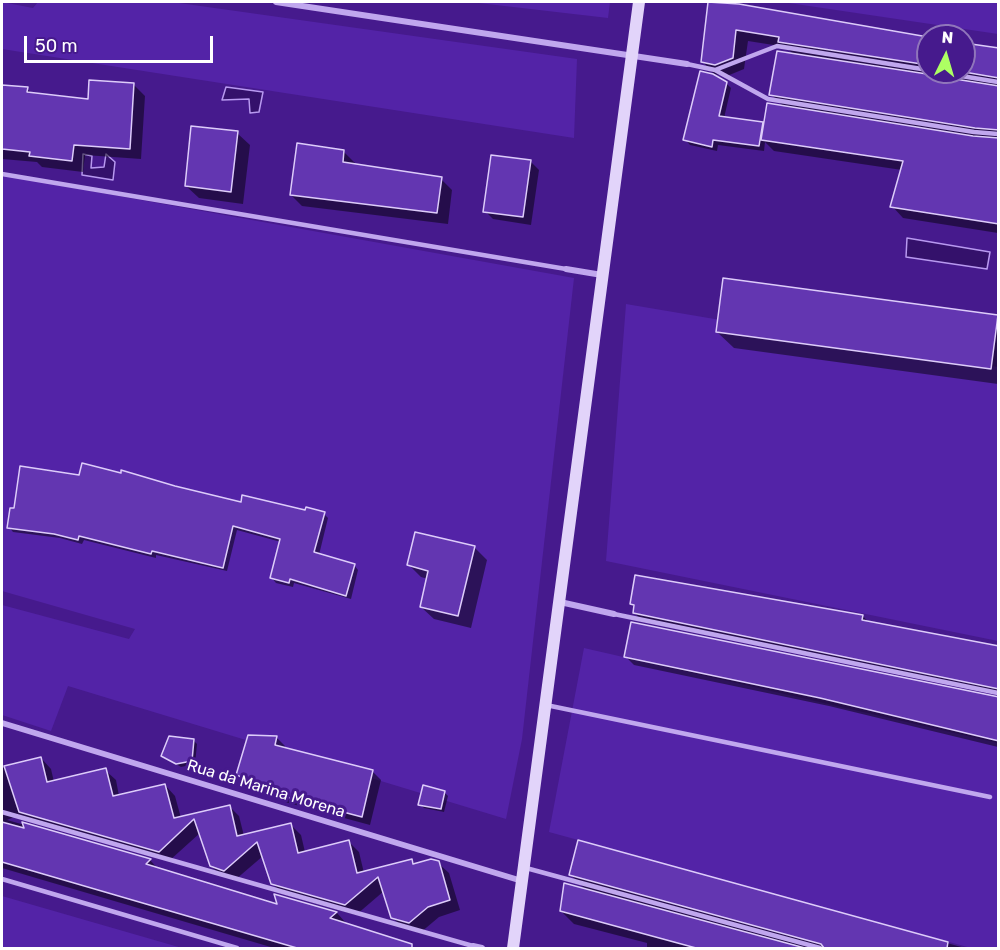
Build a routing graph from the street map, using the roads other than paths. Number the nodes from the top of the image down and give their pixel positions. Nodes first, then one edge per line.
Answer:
1 (276, 2) edge
2 (639, 2) edge
3 (632, 55) junction
4 (687, 64) joint
5 (916, 68) edge
6 (715, 70) junction
7 (976, 78) edge
8 (999, 82) edge
9 (999, 134) edge
10 (2, 174) edge
11 (566, 269) joint
12 (602, 275) junction
13 (560, 602) junction
14 (614, 614) joint
15 (999, 693) edge
16 (546, 705) junction
17 (2, 723) edge
18 (990, 797) dead end
19 (2, 812) edge
20 (524, 868) junction
21 (2, 879) edge
22 (522, 881) junction
23 (473, 946) joint
24 (237, 948) edge
25 (482, 948) edge
26 (513, 948) edge
27 (820, 948) edge

1 - 3 street
2 - 3 main road
3 - 4 street
3 - 12 main road
4 - 6 lane
5 - 6 lane
6 - 9 lane
7 - 8 lane
10 - 11 lane
11 - 12 street
12 - 13 main road
13 - 14 street
13 - 16 main road
14 - 15 lane
16 - 18 lane
16 - 20 main road
17 - 22 street, Rua da Marina Morena
19 - 23 lane
20 - 22 main road
20 - 27 lane
21 - 24 lane
22 - 26 main road
23 - 25 street

